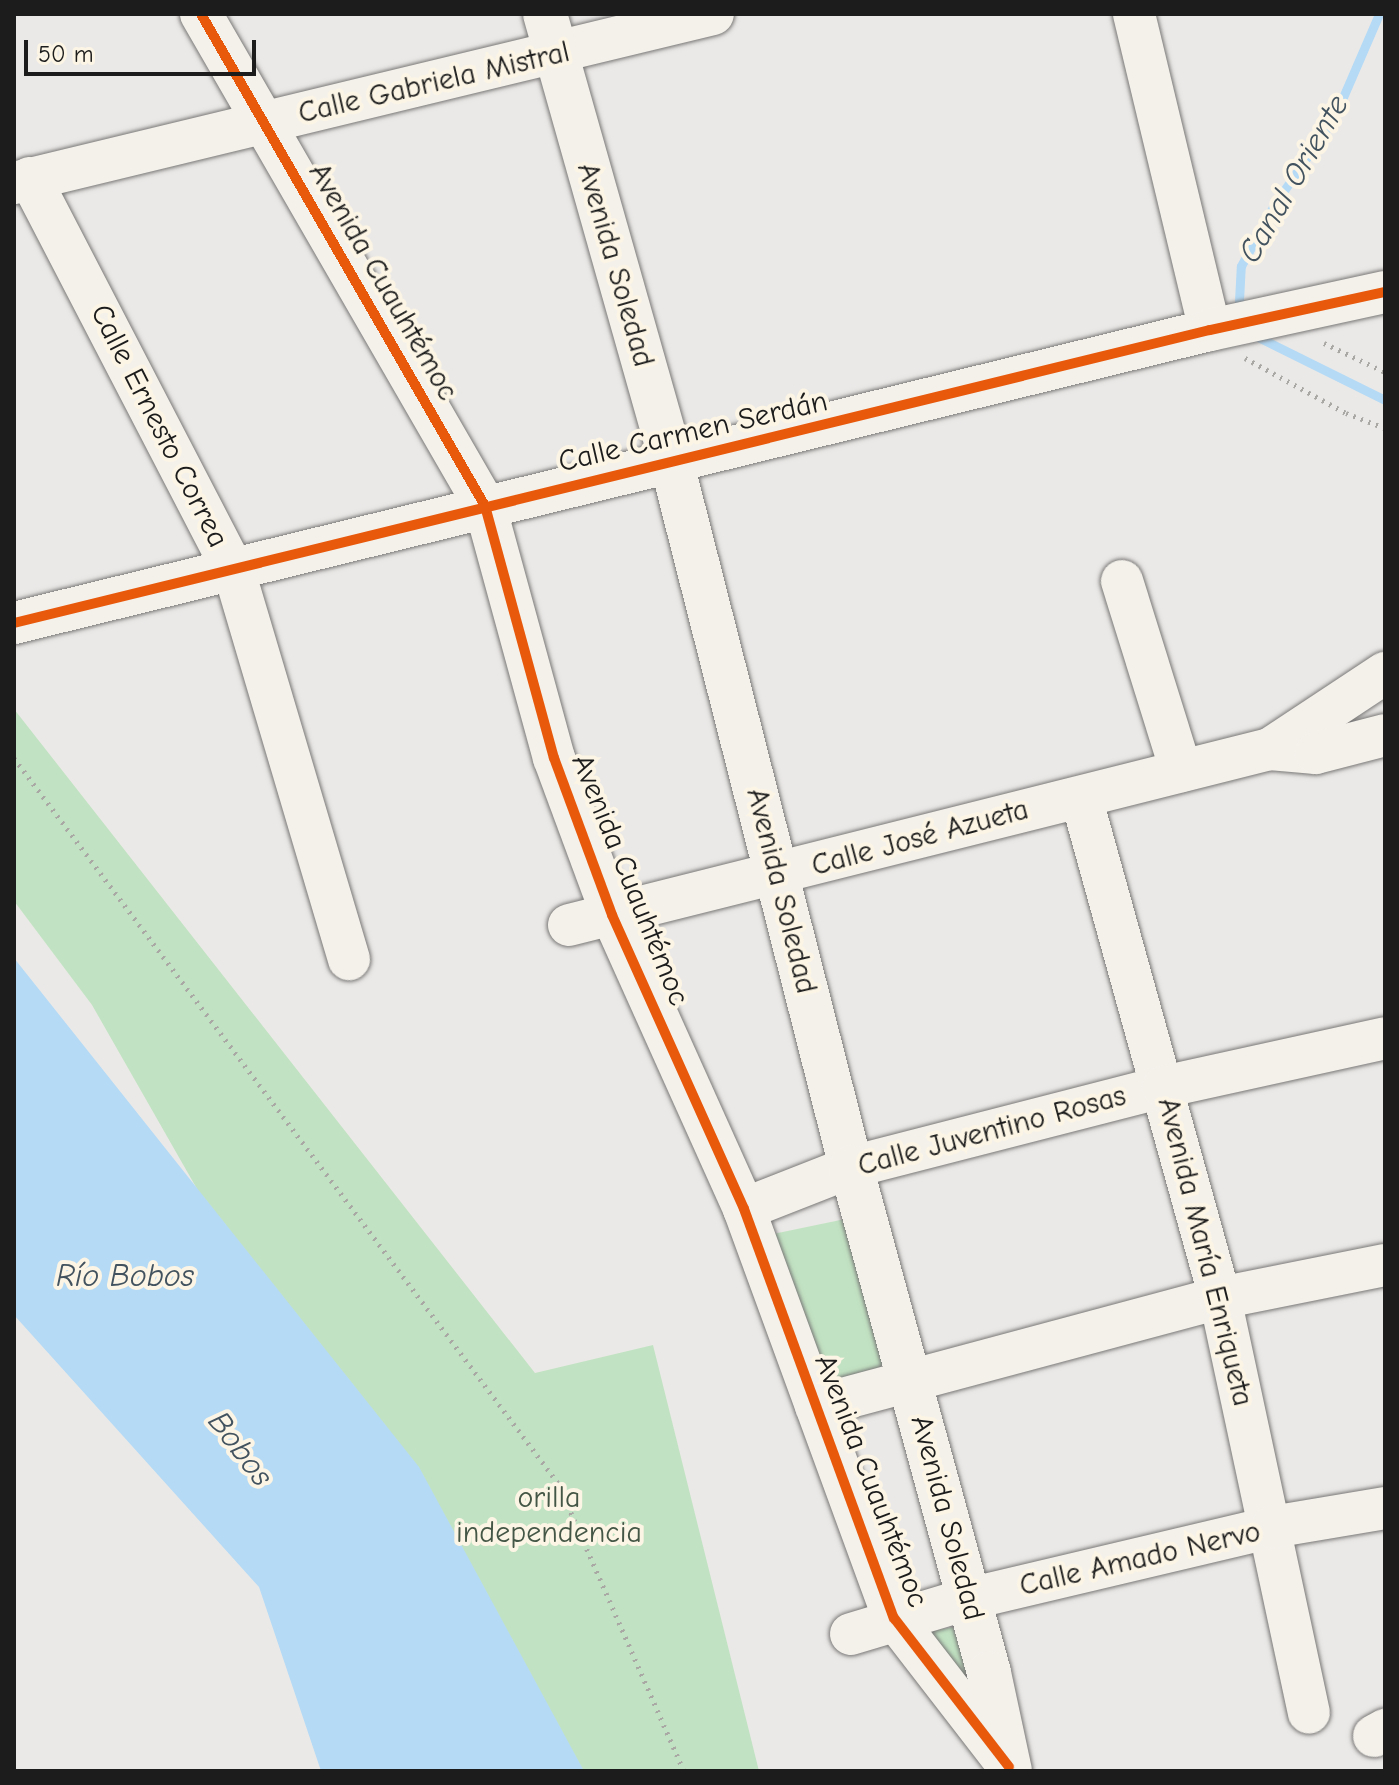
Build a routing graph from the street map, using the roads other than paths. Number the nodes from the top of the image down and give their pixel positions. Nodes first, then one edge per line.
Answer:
1 (201, 14) edge
2 (713, 14) edge
3 (1134, 14) edge
4 (550, 34) edge
5 (263, 123) junction
6 (22, 180) edge
7 (1385, 292) edge
8 (1210, 330) junction
9 (672, 464) junction
10 (485, 506) junction
11 (234, 571) junction
12 (1122, 581) dead end
13 (14, 623) edge
14 (1385, 673) edge
15 (1385, 735) edge
16 (1270, 749) junction
17 (1181, 771) junction
18 (1081, 797) junction
19 (777, 875) junction
20 (612, 915) junction
21 (569, 925) dead end
22 (349, 959) dead end
23 (1385, 1038) edge
24 (1163, 1087) junction
25 (851, 1167) junction
26 (744, 1209) junction
27 (1385, 1265) edge
28 (1220, 1298) junction
29 (911, 1382) junction
30 (816, 1406) junction
31 (1385, 1508) edge
32 (1272, 1527) junction
33 (968, 1599) junction
34 (894, 1618) junction
35 (851, 1634) dead end
36 (1309, 1713) dead end
37 (1010, 1769) edge

1 - 5 street, Avenida Cuauhtémoc
2 - 4 street, Calle Gabriela Mistral
3 - 8 street
4 - 5 street, Calle Gabriela Mistral
4 - 9 main road, Avenida Soledad
5 - 6 street, Calle Gabriela Mistral
5 - 10 street, Avenida Cuauhtémoc
6 - 11 street, Calle Ernesto Correa
7 - 8 street, Calle Carmen Serdán
8 - 9 street, Calle Carmen Serdán
9 - 10 street, Calle Carmen Serdán
9 - 19 main road, Avenida Soledad
10 - 11 street, Calle Carmen Serdán
10 - 20 street, Avenida Cuauhtémoc
11 - 13 street, Calle Carmen Serdán
11 - 22 street, Calle Ernesto Correa
12 - 17 street
14 - 16 street, Calle José Azueta
15 - 16 street, Calle José Azueta
16 - 17 street, Calle José Azueta
17 - 18 street, Calle José Azueta
18 - 19 street, Calle José Azueta
18 - 24 street, Avenida María Enriqueta
19 - 20 street, Calle José Azueta
19 - 25 main road, Avenida Soledad
20 - 21 street, Calle José Azueta
20 - 26 street, Avenida Cuauhtémoc
23 - 24 street, Calle Juventino Rosas
24 - 25 street, Calle Juventino Rosas
24 - 28 street, Avenida María Enriqueta
25 - 26 street, Calle Juventino Rosas
25 - 29 main road, Avenida Soledad
26 - 30 street, Avenida Cuauhtémoc
27 - 28 street
28 - 29 street
28 - 32 street, Avenida María Enriqueta
29 - 30 street
29 - 33 main road, Avenida Soledad
30 - 34 street, Avenida Cuauhtémoc
31 - 32 street, Calle Amado Nervo
32 - 33 street, Calle Amado Nervo
32 - 36 street, Avenida María Enriqueta
33 - 34 street, Calle Amado Nervo
33 - 37 main road, Avenida Soledad
34 - 35 street, Calle Amado Nervo
34 - 37 street, Avenida Cuauhtémoc

